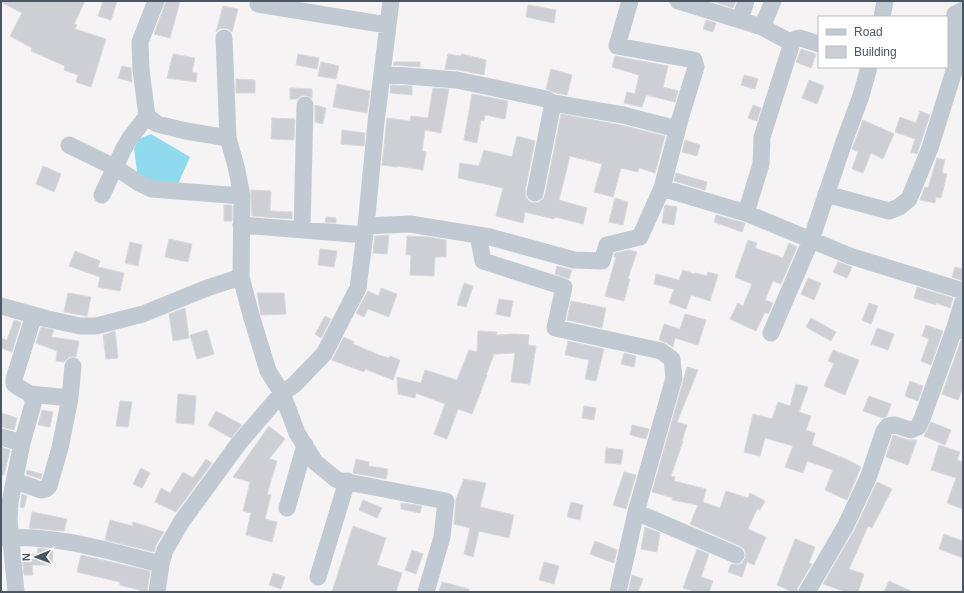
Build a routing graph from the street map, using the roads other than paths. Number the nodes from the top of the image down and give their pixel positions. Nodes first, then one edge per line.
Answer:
1 (156, 1) edge
2 (391, 1) edge
3 (630, 1) edge
4 (678, 1) edge
5 (746, 1) edge
6 (773, 1) edge
7 (885, 1) edge
8 (258, 4) dead end
9 (707, 5) edge
10 (963, 10) edge
11 (882, 16) edge
12 (740, 20) junction
13 (387, 25) junction
14 (762, 27) junction
15 (224, 38) dead end
16 (959, 42) edge
17 (792, 43) junction
18 (818, 44) edge
19 (869, 68) edge
20 (382, 74) junction
21 (553, 103) junction
22 (305, 105) dead end
23 (148, 116) junction
24 (677, 129) junction
25 (228, 138) junction
26 (68, 145) dead end
27 (116, 168) junction
28 (662, 188) junction
29 (535, 193) dead end
30 (826, 194) junction
31 (102, 195) dead end
32 (242, 196) junction
33 (746, 213) junction
34 (242, 225) junction
35 (302, 230) junction
36 (366, 230) junction
37 (478, 235) junction
38 (811, 240) junction
39 (241, 277) junction
40 (963, 291) edge
41 (963, 301) edge
42 (1, 306) edge
43 (34, 315) junction
44 (959, 329) edge
45 (771, 333) dead end
46 (73, 366) dead end
47 (282, 393) junction
48 (30, 394) junction
49 (70, 398) junction
50 (1, 437) edge
51 (22, 443) junction
52 (304, 445) junction
53 (14, 481) junction
54 (347, 481) junction
55 (287, 508) dead end
56 (636, 512) junction
57 (6, 538) edge
58 (736, 555) dead end
59 (161, 564) junction
60 (318, 577) dead end
61 (16, 592) edge
62 (156, 592) edge
63 (426, 592) edge
64 (618, 592) edge
65 (807, 592) edge

1 - 23 street
2 - 13 street
3 - 24 street
4 - 9 street
5 - 12 street
6 - 14 street
7 - 11 street
8 - 13 street
9 - 12 street
10 - 16 street
12 - 14 street
13 - 20 street
14 - 17 street
15 - 25 street
16 - 30 street
17 - 18 street
17 - 33 street
19 - 30 street
20 - 21 street
20 - 36 street
21 - 24 street
21 - 29 street
22 - 35 street
23 - 25 street
23 - 27 street
24 - 28 street
25 - 32 street
26 - 27 street
27 - 31 street
27 - 32 street
28 - 33 street
28 - 37 street
30 - 38 street
32 - 34 street
33 - 38 street
34 - 35 street
34 - 39 street
35 - 36 street
36 - 37 street
36 - 47 street
37 - 56 street
38 - 40 street
38 - 45 street
39 - 43 street
39 - 47 street
41 - 44 street
42 - 43 street
43 - 48 street
44 - 65 street
46 - 49 street
47 - 52 street
47 - 59 street
48 - 49 street
48 - 51 street
49 - 53 street
50 - 51 street
51 - 53 street
52 - 54 street
52 - 55 street
53 - 57 street
54 - 60 street
54 - 63 street
56 - 58 street
56 - 64 street
57 - 59 street
57 - 61 street
59 - 62 street

